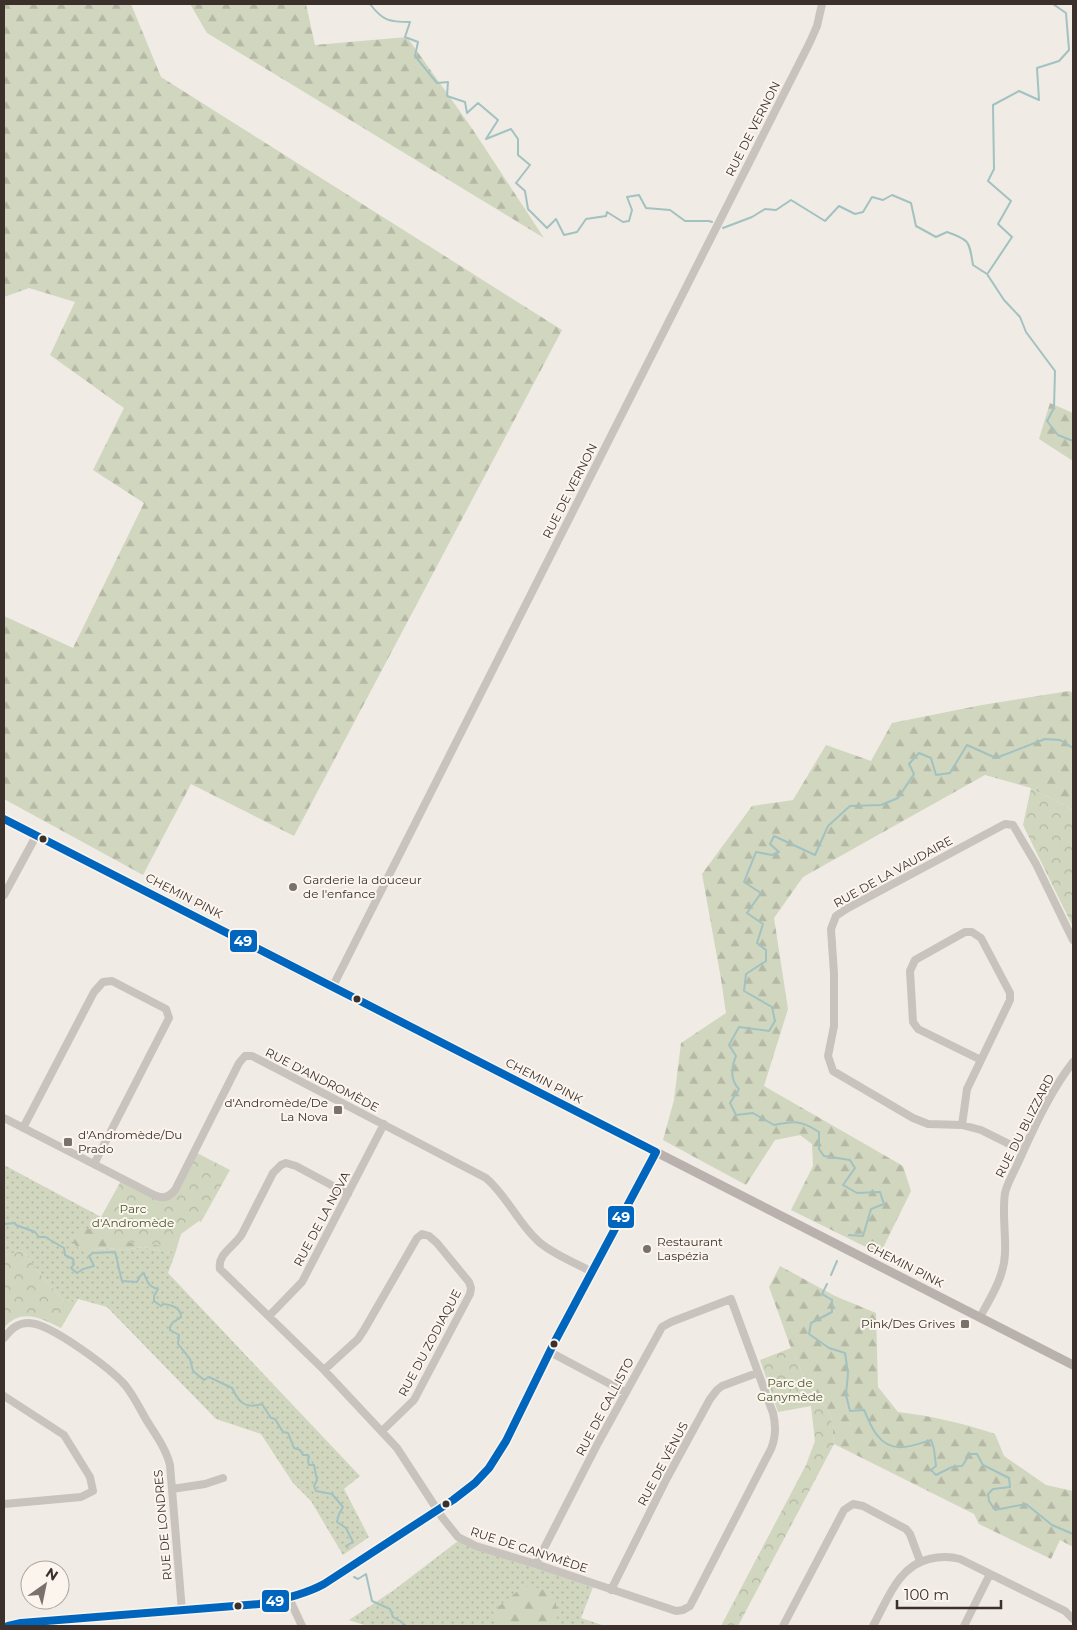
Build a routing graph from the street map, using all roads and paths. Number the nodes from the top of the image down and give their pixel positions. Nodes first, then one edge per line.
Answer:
1 (822, 4) edge
2 (4, 819) edge
3 (36, 836) junction
4 (4, 895) edge
5 (1073, 940) edge
6 (333, 986) junction
7 (981, 1060) junction
8 (1072, 1067) edge
9 (4, 1118) edge
10 (384, 1124) junction
11 (962, 1125) junction
12 (23, 1128) junction
13 (1023, 1151) junction
14 (656, 1152) junction
15 (94, 1164) junction
16 (348, 1194) junction
17 (592, 1272) junction
18 (731, 1298) joint
19 (268, 1316) junction
20 (980, 1317) junction
21 (4, 1338) edge
22 (550, 1352) junction
23 (1073, 1365) edge
24 (324, 1370) junction
25 (758, 1373) junction
26 (625, 1392) junction
27 (4, 1396) edge
28 (382, 1431) junction
29 (223, 1478) dead end
30 (172, 1489) junction
31 (4, 1504) edge
32 (437, 1510) junction
33 (920, 1561) junction
34 (536, 1564) junction
35 (990, 1574) junction
36 (611, 1590) junction
37 (290, 1598) junction
38 (182, 1611) junction
39 (1073, 1618) edge
40 (8, 1626) edge
41 (302, 1626) edge
42 (783, 1626) edge
43 (873, 1626) edge
44 (964, 1626) edge

1 - 6 street, RUE DE VERNON
2 - 3 main road, CHEMIN PINK
3 - 4 street
3 - 6 main road, CHEMIN PINK
5 - 11 street, RUE DE LA VAUDAIRE
6 - 14 main road, CHEMIN PINK
7 - 7 street
7 - 11 street
8 - 13 street, RUE DU BLIZZARD
9 - 12 street, RUE D'ANDROMÈDE
10 - 15 street, RUE D'ANDROMÈDE
10 - 16 street, RUE DE LA NOVA
10 - 17 street, RUE D'ANDROMÈDE
11 - 13 street, RUE DE LA VAUDAIRE
12 - 15 street, RUE D'ANDROMÈDE
12 - 15 street
13 - 20 street, RUE DU BLIZZARD
14 - 17 street
14 - 20 main road, CHEMIN PINK
16 - 19 street, RUE DE LA NOVA
16 - 19 street, RUE DE GANYMÈDE
17 - 22 street
18 - 25 street, RUE DE GANYMÈDE
18 - 26 street, RUE DE CALLISTO
19 - 24 street, RUE DE GANYMÈDE
20 - 23 main road, CHEMIN PINK
21 - 30 street, RUE DE LONDRES
22 - 26 street
22 - 32 street
24 - 28 street, RUE DE GANYMÈDE
24 - 28 street, RUE DU ZODIAQUE
25 - 36 street, RUE DE VÉNUS
25 - 36 street, RUE DE GANYMÈDE
26 - 34 street, RUE DE CALLISTO
27 - 31 street
28 - 32 street, RUE DE GANYMÈDE
29 - 30 street
30 - 38 street, RUE DE LONDRES
32 - 34 street, RUE DE GANYMÈDE
32 - 37 street
33 - 35 street
33 - 42 street
33 - 43 street
34 - 36 street, RUE DE GANYMÈDE
35 - 39 street
35 - 44 street
37 - 38 street
37 - 41 street
38 - 40 street

